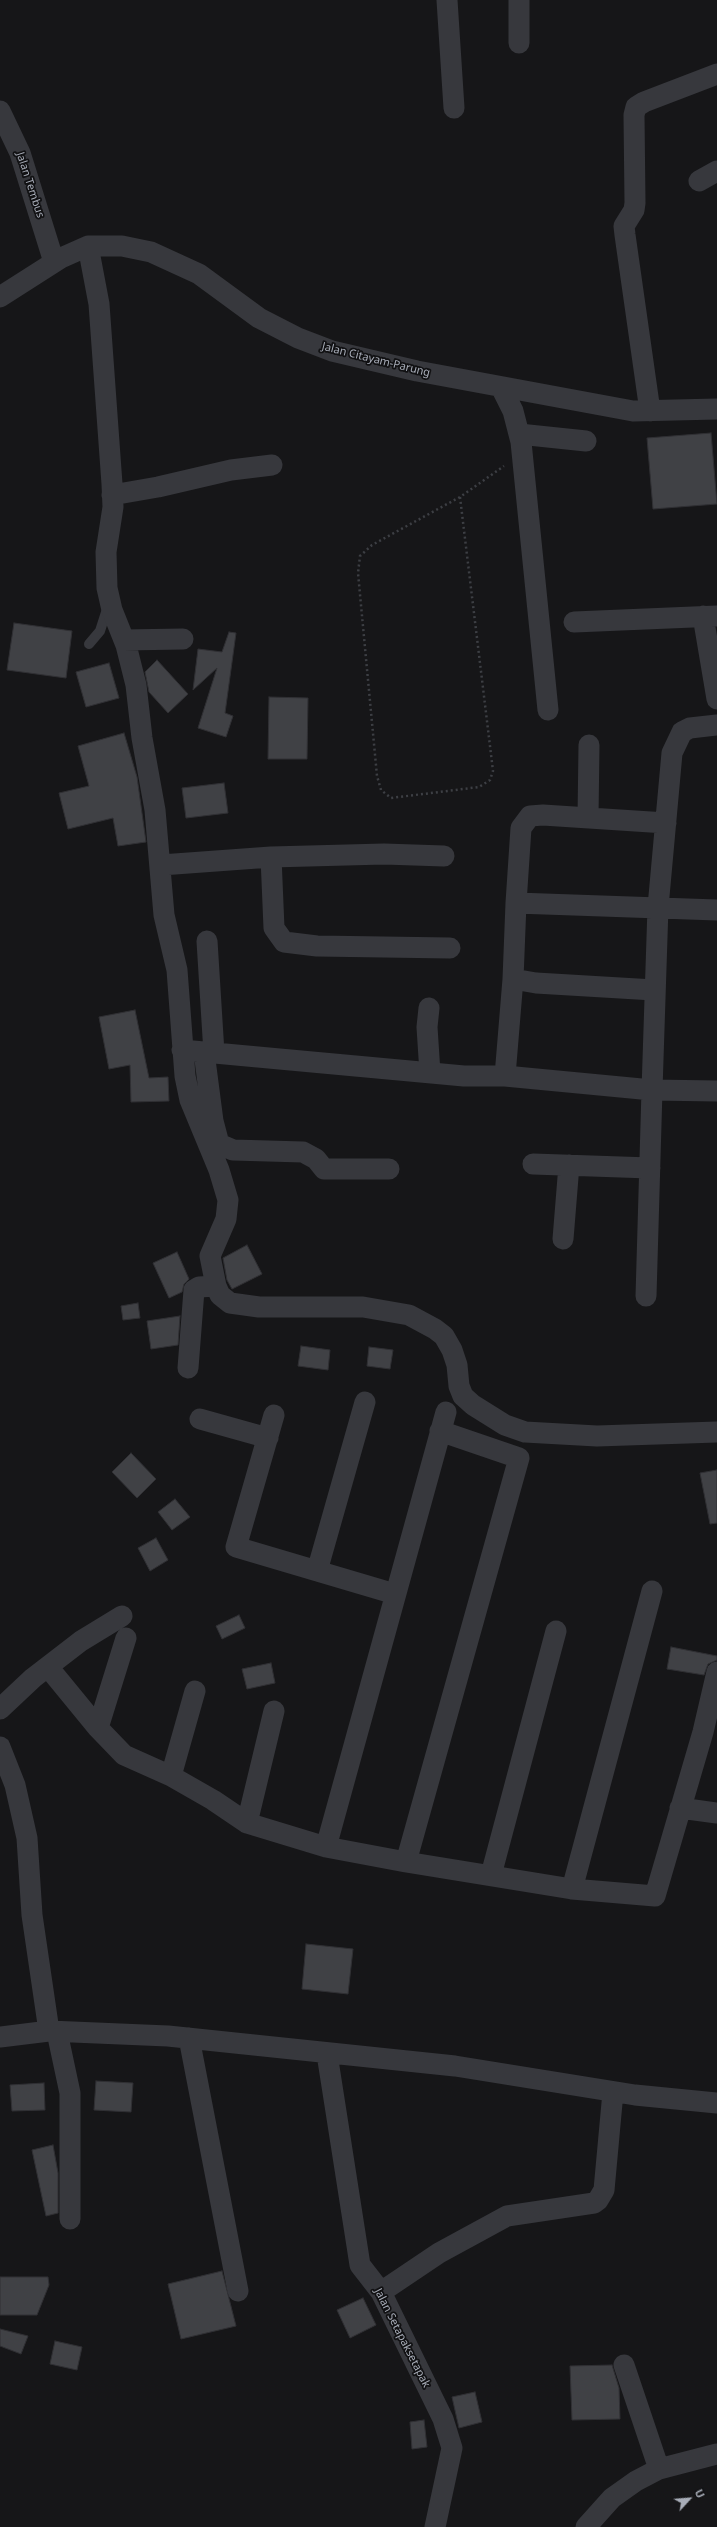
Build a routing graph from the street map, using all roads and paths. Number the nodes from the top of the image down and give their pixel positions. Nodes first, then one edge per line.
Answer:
1 (447, 0) edge
2 (519, 0) edge
3 (519, 42) dead end
4 (717, 74) edge
5 (454, 108) dead end
6 (0, 111) edge
7 (717, 172) edge
8 (699, 181) dead end
9 (88, 246) junction
10 (54, 262) junction
11 (0, 298) edge
12 (501, 387) junction
13 (717, 409) edge
14 (650, 411) junction
15 (586, 441) dead end
16 (520, 444) junction
17 (272, 465) dead end
18 (112, 495) junction
19 (460, 497) junction
20 (109, 601) junction
21 (710, 616) edge
22 (574, 622) dead end
23 (183, 639) dead end
24 (124, 640) junction
25 (89, 644) dead end
26 (717, 699) edge
27 (548, 710) dead end
28 (717, 725) edge
29 (589, 745) dead end
30 (588, 818) junction
31 (666, 823) junction
32 (444, 856) dead end
33 (270, 857) junction
34 (161, 865) junction
35 (516, 903) junction
36 (658, 907) junction
37 (717, 910) edge
38 (207, 941) dead end
39 (450, 948) dead end
40 (513, 979) junction
41 (654, 990) junction
42 (429, 1008) dead end
43 (182, 1050) junction
44 (209, 1052) junction
45 (430, 1073) junction
46 (505, 1076) junction
47 (652, 1090) junction
48 (717, 1091) edge
49 (533, 1164) dead end
50 (569, 1165) junction
51 (650, 1168) junction
52 (389, 1169) dead end
53 (564, 1239) dead end
54 (216, 1286) junction
55 (646, 1296) dead end
56 (188, 1368) dead end
57 (365, 1402) dead end
58 (274, 1415) dead end
59 (200, 1419) dead end
60 (717, 1432) edge
61 (268, 1438) junction
62 (317, 1571) junction
63 (652, 1591) dead end
64 (396, 1594) junction
65 (122, 1616) dead end
66 (556, 1631) dead end
67 (126, 1638) dead end
68 (48, 1667) junction
69 (717, 1672) edge
70 (195, 1691) dead end
71 (0, 1709) edge
72 (274, 1711) dead end
73 (98, 1728) junction
74 (710, 1732) edge
75 (0, 1746) edge
76 (171, 1776) junction
77 (680, 1808) junction
78 (717, 1813) edge
79 (247, 1823) junction
80 (326, 1847) junction
81 (406, 1862) junction
82 (491, 1875) junction
83 (572, 1888) junction
84 (53, 2031) junction
85 (0, 2037) edge
86 (189, 2038) junction
87 (327, 2054) junction
88 (613, 2092) junction
89 (717, 2103) edge
90 (70, 2219) dead end
91 (238, 2291) dead end
92 (381, 2292) junction
93 (624, 2365) dead end
94 (717, 2454) edge
95 (659, 2469) junction
96 (435, 2527) edge
97 (586, 2527) edge

1 - 5 street
2 - 3 street
4 - 14 street
6 - 10 street, Jalan Tembus
7 - 8 street
9 - 10 street, Jalan Citayam-Parung
9 - 12 street, Jalan Citayam-Parung
9 - 18 street
10 - 11 street, Jalan Citayam-Parung
12 - 14 street, Jalan Citayam-Parung
12 - 16 street
13 - 14 street, Jalan Citayam-Parung
15 - 16 street
16 - 19 path
16 - 27 street
17 - 18 street
18 - 20 street
19 - 19 path
20 - 24 street
20 - 25 lane
21 - 22 street
21 - 26 street
23 - 24 street
24 - 34 street
28 - 31 street
29 - 30 street
30 - 31 street
30 - 35 street
31 - 36 street
32 - 33 street
33 - 34 street
33 - 39 street
34 - 43 street
35 - 36 street
35 - 40 street
36 - 37 street
36 - 41 street
38 - 44 street
40 - 41 street
40 - 46 street
41 - 47 street
42 - 45 street
43 - 44 street
43 - 54 street
44 - 45 street
44 - 52 street
45 - 46 street
46 - 47 street
47 - 48 street
47 - 51 street
49 - 50 street
50 - 51 street
50 - 53 street
51 - 55 street
54 - 56 street
54 - 60 street
57 - 62 street
58 - 61 street
59 - 61 street
61 - 62 street
62 - 64 street
63 - 83 street
64 - 80 street
64 - 81 street
65 - 68 street
66 - 82 street
67 - 73 street
68 - 71 street
68 - 73 street
69 - 74 street
70 - 76 street
72 - 79 street
73 - 76 street
74 - 77 street
75 - 84 street
76 - 79 street
77 - 78 street
77 - 83 street
79 - 80 street
80 - 81 street
81 - 82 street
82 - 83 street
84 - 85 street
84 - 86 street
84 - 90 street
86 - 87 street
86 - 91 street
87 - 88 street
87 - 92 street, Jalan Setapaksetapak
88 - 89 street
88 - 92 street
92 - 96 street, Jalan Setapaksetapak
93 - 95 street
94 - 95 street
95 - 97 street

